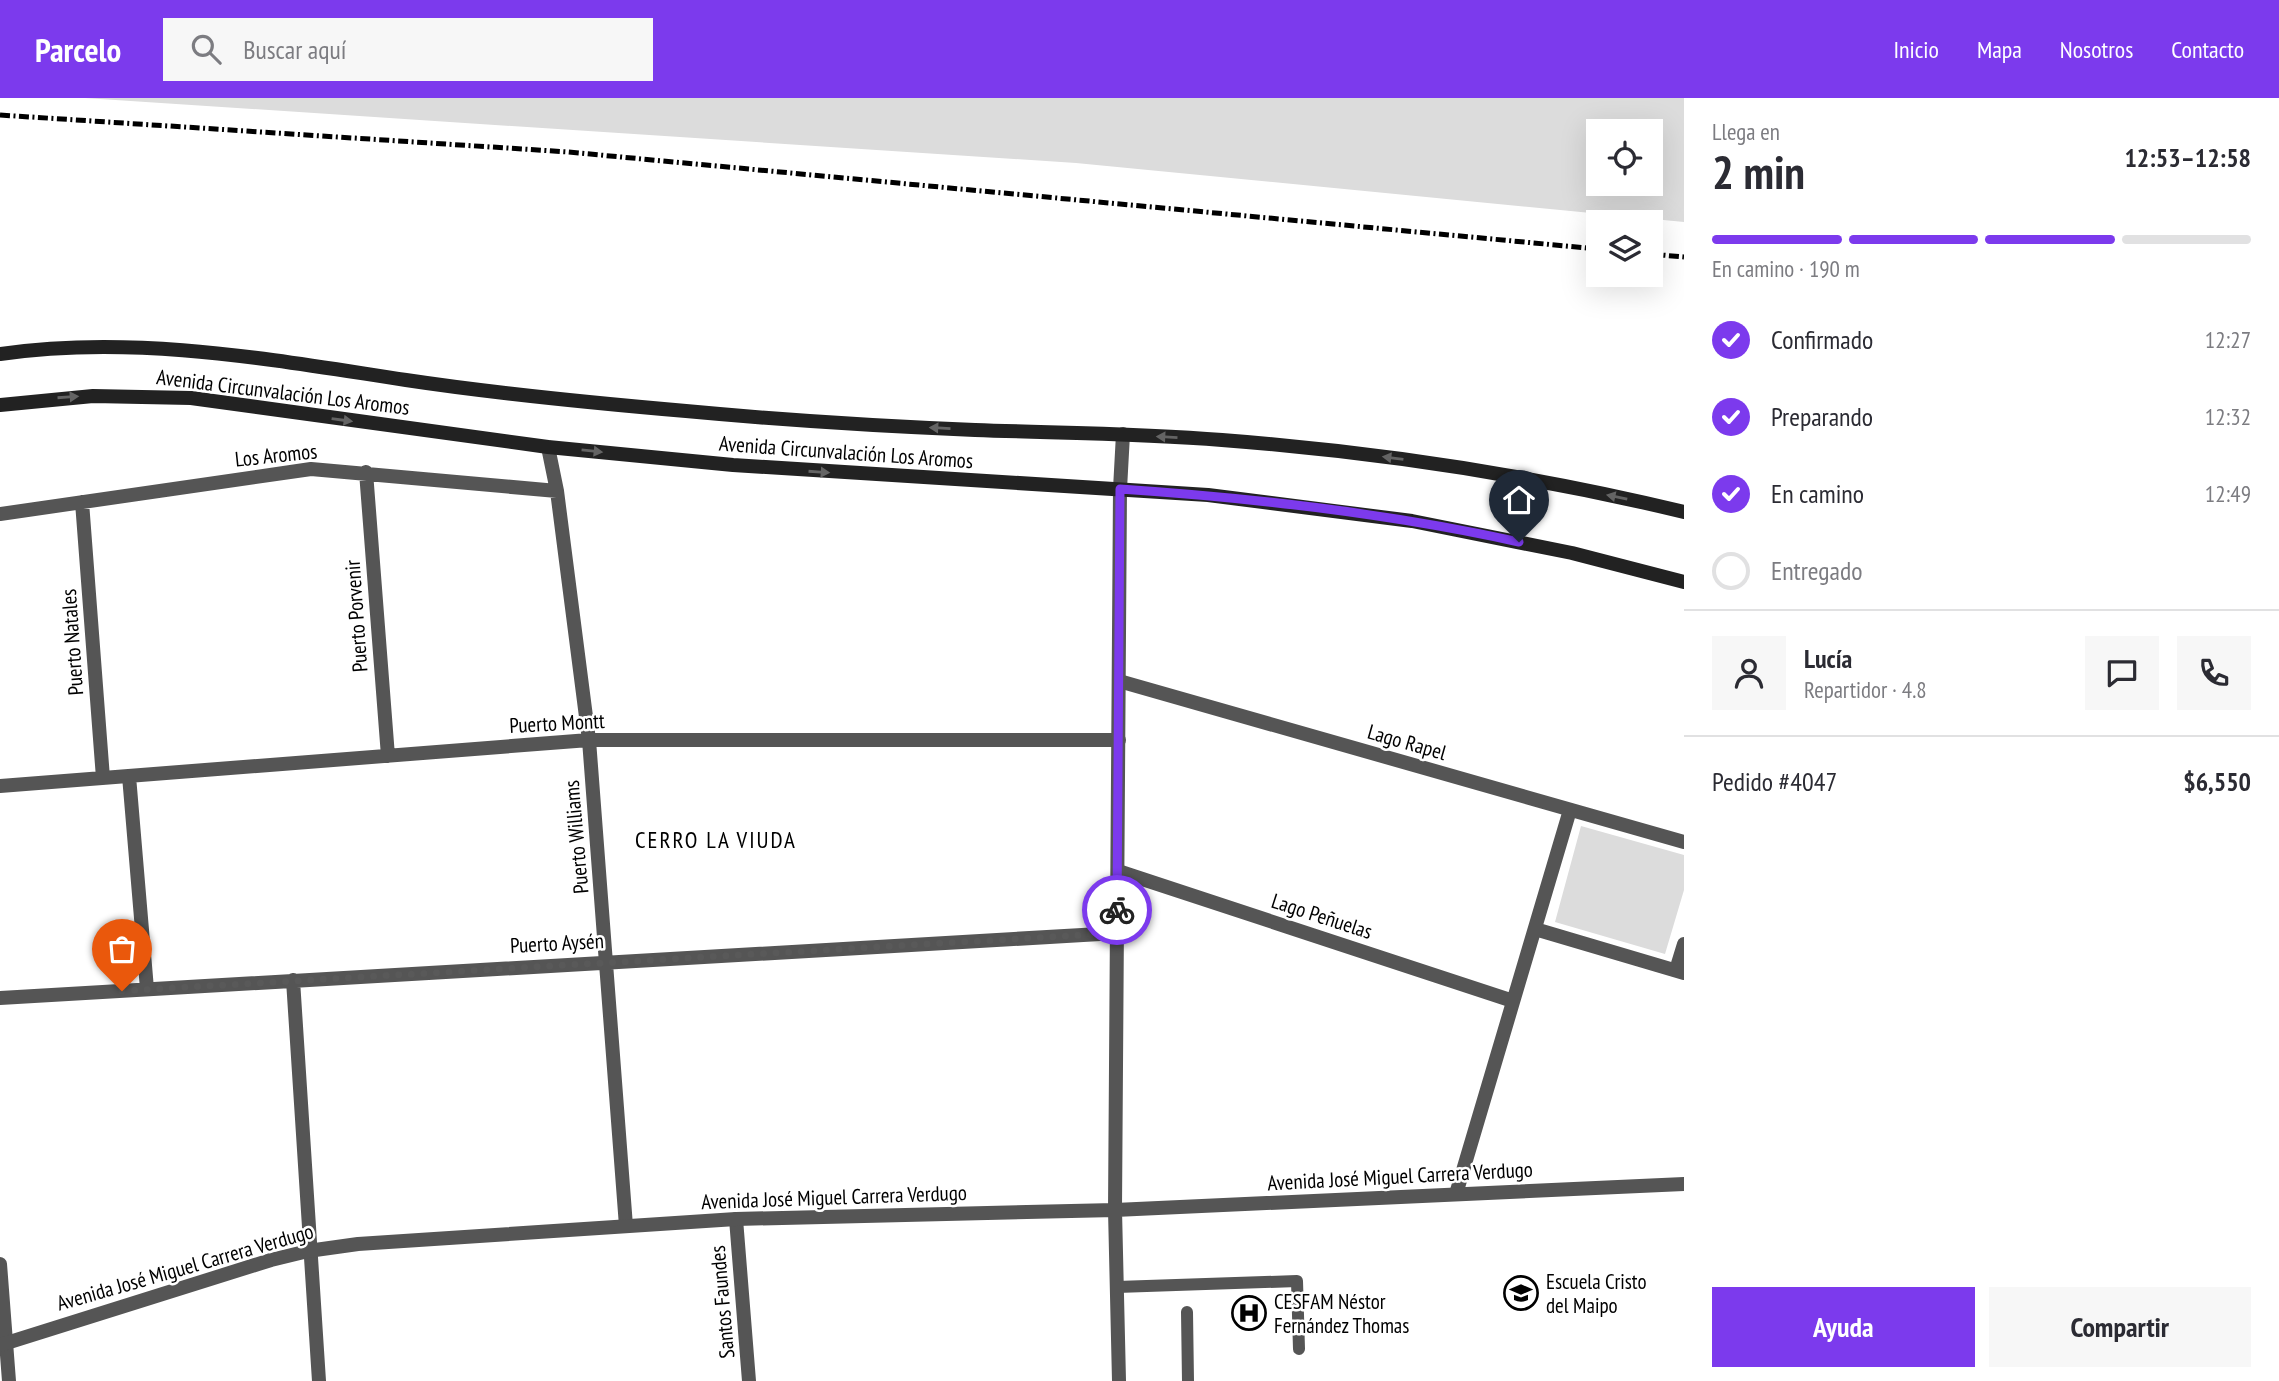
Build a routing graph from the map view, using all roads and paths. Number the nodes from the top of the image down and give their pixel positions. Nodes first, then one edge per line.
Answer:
1 (0, 354) edge
2 (0, 405) edge
3 (1123, 434) junction
4 (548, 447) junction
5 (366, 472) junction
6 (1120, 489) junction
7 (557, 491) junction
8 (82, 502) junction
9 (1684, 512) edge
10 (0, 514) edge
11 (1684, 582) edge
12 (1119, 681) junction
13 (589, 740) junction
14 (1119, 740) junction
15 (388, 756) junction
16 (129, 776) junction
17 (103, 778) junction
18 (0, 786) edge
19 (1570, 810) junction
20 (1684, 842) edge
21 (1118, 871) junction
22 (1535, 929) junction
23 (1117, 933) junction
24 (1684, 944) edge
25 (608, 961) junction
26 (1680, 972) edge
27 (293, 980) junction
28 (147, 989) junction
29 (0, 998) edge
30 (1514, 1001) junction
31 (1684, 1184) edge
32 (1456, 1194) junction
33 (1115, 1210) junction
34 (736, 1219) junction
35 (626, 1226) junction
36 (308, 1251) junction
37 (0, 1265) edge
38 (1117, 1287) junction
39 (1187, 1312) dead end
40 (3, 1344) edge
41 (1299, 1349) dead end
42 (9, 1381) edge
43 (319, 1381) edge
44 (749, 1381) edge
45 (1119, 1381) edge
46 (1188, 1381) edge

3 -> 1 main road, Avenida Circunvalación Los Aromos
2 -> 4 main road, Avenida Circunvalación Los Aromos
3 - 6 street
9 -> 3 main road, Avenida Circunvalación Los Aromos
4 -> 6 main road, Avenida Circunvalación Los Aromos
4 - 7 street, Puerto Williams
5 - 7 street, Los Aromos
5 - 8 street, Los Aromos
5 - 15 street, Puerto Porvenir
6 - 11 main road, Avenida Circunvalación Los Aromos
6 - 12 street
7 - 13 street, Puerto Williams
8 - 10 street, Los Aromos
8 - 17 street, Puerto Natales
12 - 14 street
12 - 19 street, Lago Rapel
13 - 14 street, Puerto Montt
13 - 15 street, Puerto Montt
13 - 25 street, Puerto Williams
14 - 21 street
15 - 16 street, Puerto Montt
16 - 17 street, Puerto Montt
16 - 28 street
17 - 18 street, Puerto Montt
19 - 20 street, Lago Rapel
19 - 22 street
21 - 23 street
21 - 30 street, Lago Peñuelas
22 - 26 street
22 - 30 street
23 - 25 street, Puerto Aysén
23 - 33 street
24 - 26 street
25 - 27 street, Puerto Aysén
25 - 35 street, Puerto Williams
27 - 28 street, Puerto Aysén
27 - 36 street
28 - 29 street, Puerto Aysén
30 - 32 street
31 - 32 street, Avenida José Miguel Carrera Verdugo
32 - 33 street, Avenida José Miguel Carrera Verdugo
33 - 34 street, Avenida José Miguel Carrera Verdugo
33 - 38 street
34 - 35 street, Avenida José Miguel Carrera Verdugo
34 - 44 street, Santos Faundes
35 - 36 street, Avenida José Miguel Carrera Verdugo
36 - 40 street, Avenida José Miguel Carrera Verdugo
36 - 43 street
37 - 40 street
38 - 41 lane
38 - 45 street
39 - 46 lane
40 - 42 street

